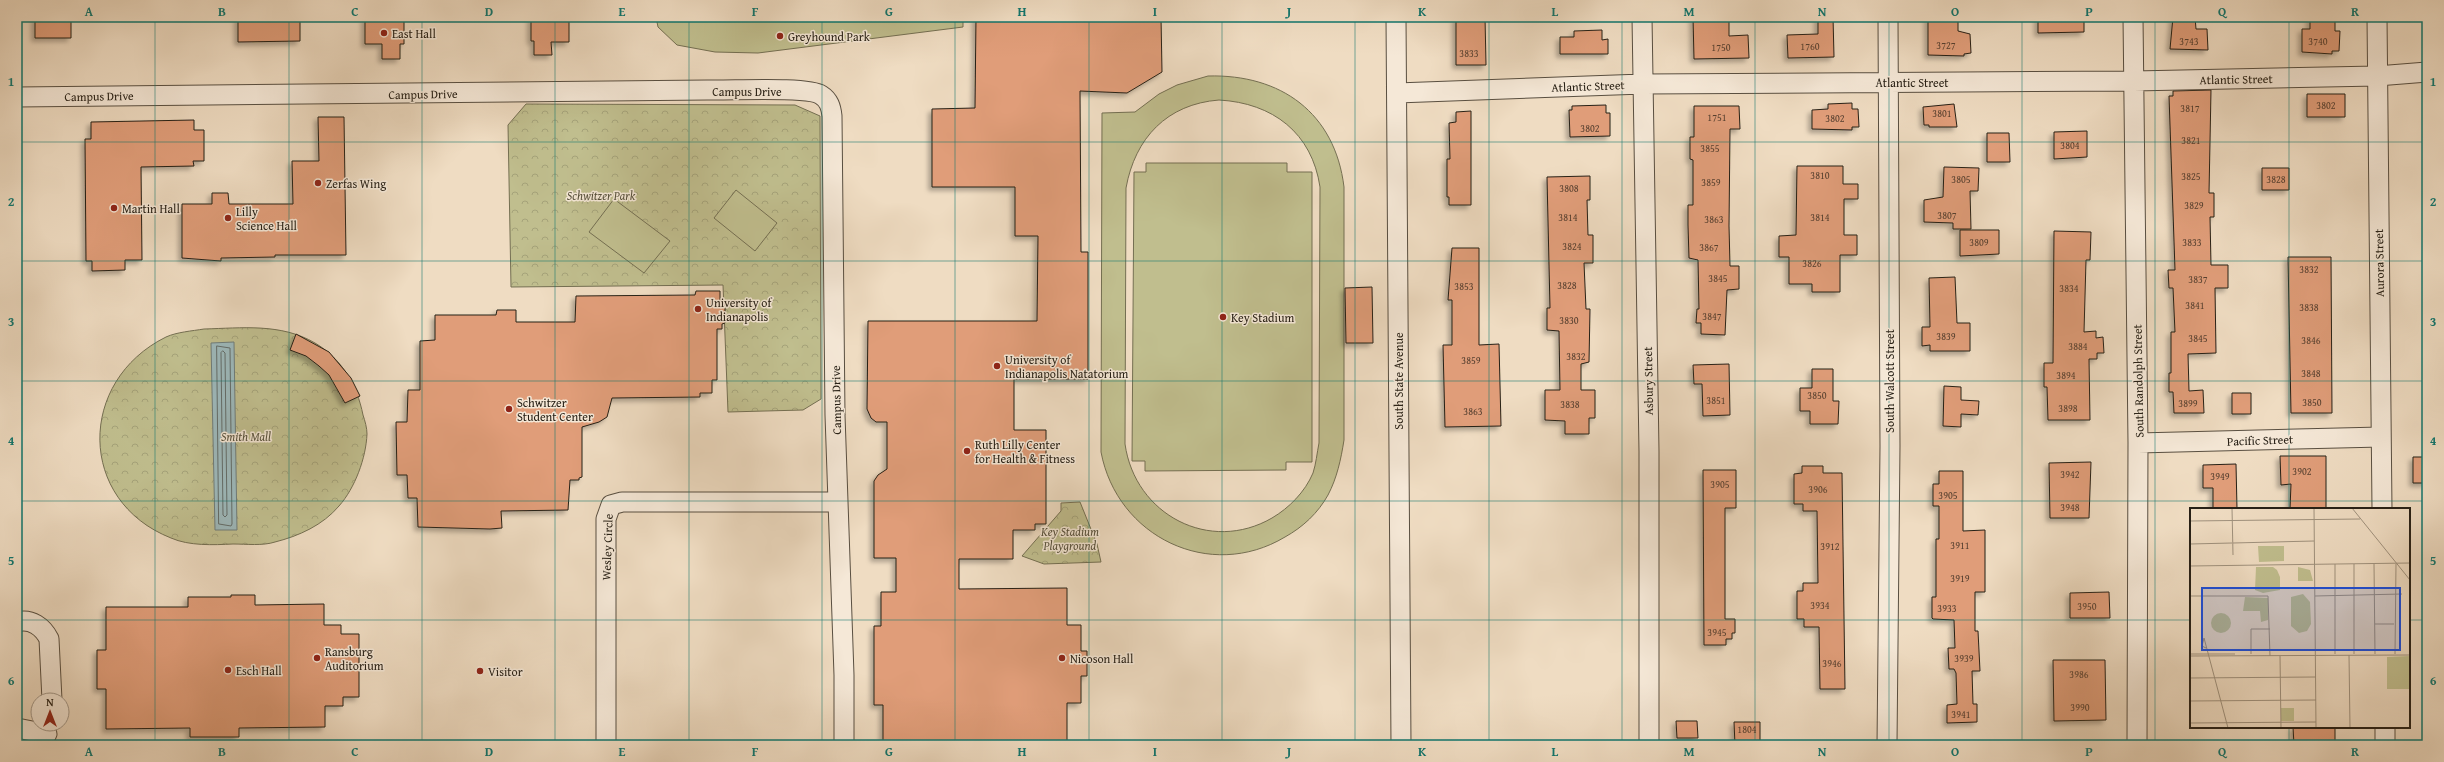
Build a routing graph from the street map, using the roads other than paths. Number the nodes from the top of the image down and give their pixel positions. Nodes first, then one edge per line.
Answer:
1 (1396, 17) edge
2 (1642, 17) edge
3 (1888, 17) edge
4 (2133, 17) edge
5 (2377, 17) edge
6 (2427, 72) edge
7 (2377, 76) junction
8 (2134, 81) junction
9 (1888, 82) junction
10 (1643, 84) junction
11 (1397, 94) junction
12 (17, 97) edge
13 (2381, 437) junction
14 (2138, 443) junction
15 (838, 502) junction
16 (2382, 508) edge
17 (17, 622) edge
18 (52, 692) edge
19 (17, 728) edge
20 (2385, 728) edge
21 (48, 734) edge
22 (606, 745) edge
23 (844, 745) edge
24 (1401, 745) edge
25 (1648, 745) edge
26 (1887, 745) edge
27 (2137, 745) edge
28 (2385, 745) edge

1 - 11 street, South State Avenue
2 - 10 street, Asbury Street
3 - 9 street, South Walcott Street
4 - 8 street, South Randolph Street
5 - 7 street, Aurora Street
6 - 7 street, Atlantic Street
7 - 8 street, Atlantic Street
7 - 13 street, Aurora Street
8 - 9 street, Atlantic Street
8 - 14 street, South Randolph Street
9 - 10 street, Atlantic Street
9 - 26 street, South Walcott Street
10 - 11 street, Atlantic Street
10 - 25 street, Asbury Street
11 - 24 street, South State Avenue
12 - 15 street, Campus Drive
13 - 14 street, Pacific Street
13 - 16 street, Aurora Street
14 - 27 street, South Randolph Street
15 - 22 street, Wesley Circle
15 - 23 street, Campus Drive
17 - 18 street
19 - 21 street
20 - 28 street

